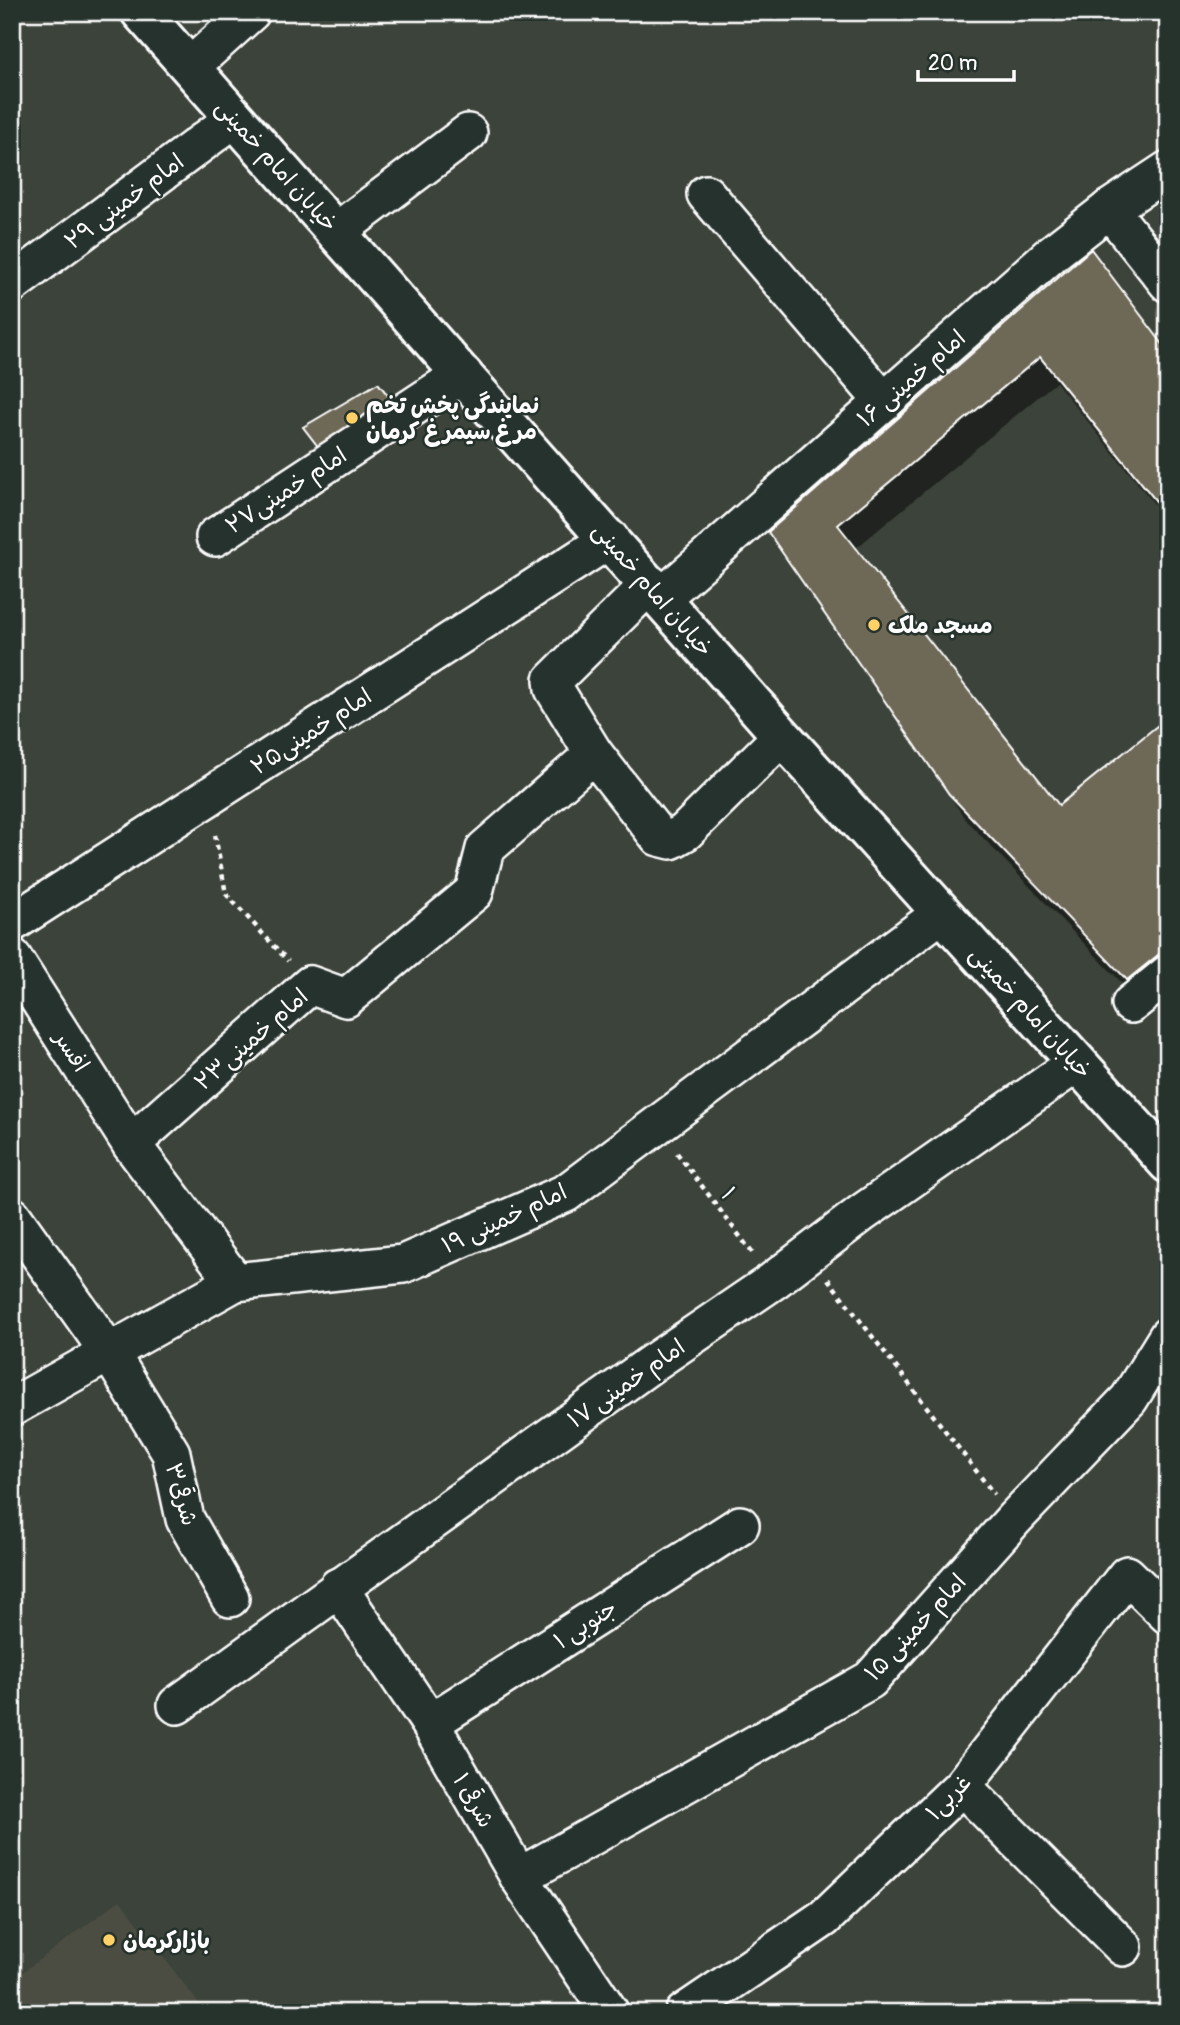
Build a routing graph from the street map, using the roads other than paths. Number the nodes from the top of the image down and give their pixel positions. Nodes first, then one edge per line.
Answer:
1 (141, 12) edge
2 (251, 12) edge
3 (190, 67) junction
4 (235, 118) junction
5 (468, 133) dead end
6 (1168, 170) edge
7 (706, 194) dead end
8 (1109, 209) junction
9 (336, 232) junction
10 (1168, 283) edge
11 (12, 284) edge
12 (463, 374) junction
13 (884, 402) junction
14 (215, 537) dead end
15 (610, 539) junction
16 (656, 591) junction
17 (782, 736) junction
18 (594, 754) junction
19 (942, 912) junction
20 (12, 923) edge
21 (12, 957) edge
22 (1168, 974) edge
23 (1131, 1004) dead end
24 (1077, 1063) junction
25 (131, 1144) junction
26 (1168, 1163) edge
27 (12, 1216) edge
28 (235, 1282) junction
29 (1168, 1336) edge
30 (111, 1355) junction
31 (12, 1407) edge
32 (740, 1525) dead end
33 (338, 1587) junction
34 (230, 1598) dead end
35 (1168, 1615) edge
36 (177, 1705) dead end
37 (430, 1723) junction
38 (962, 1786) junction
39 (519, 1877) junction
40 (1124, 1947) dead end
41 (610, 2013) edge
42 (684, 2013) edge

1 - 3 main road, خیابان امام خمینی
2 - 3 street
3 - 4 main road, خیابان امام خمینی
4 - 9 main road, خیابان امام خمینی
4 - 11 street, امام خمینی ۲۹
5 - 9 street
6 - 8 street, امام خمینی ۱۶
7 - 13 street
8 - 10 street
8 - 13 street, امام خمینی ۱۶
9 - 12 main road, خیابان امام خمینی
12 - 14 street, امام خمینی۲۷
12 - 15 main road, خیابان امام خمینی
13 - 16 street, امام خمینی ۱۶
15 - 16 main road, خیابان امام خمینی
15 - 20 street, امام خمینی۲۵
16 - 17 main road, خیابان امام خمینی
16 - 18 street, امام خمینی ۱۶
17 - 18 street
17 - 19 main road, خیابان امام خمینی
18 - 25 street, امام خمینی۲۳
19 - 24 main road, خیابان امام خمینی
19 - 28 street, امام خمینی ۱۹
21 - 25 street, افسر
22 - 23 street
24 - 26 main road, خیابان امام خمینی
24 - 33 street, امام خمینی ۱۷
25 - 28 street, افسر
27 - 30 street, شرقی۳
28 - 30 street, امام خمینی ۱۹
29 - 39 street, امام خمینی ۱۵
30 - 31 street, امام خمینی ۱۹
30 - 34 street, شرقی۳
32 - 37 street, ۱ جنوبی
33 - 36 street, امام خمینی ۱۷
33 - 37 street, ۱ شرقی
35 - 38 street, غربی۱
37 - 39 street, ۱ شرقی
38 - 40 street
38 - 42 street, غربی۱
39 - 41 street, ۱ شرقی

